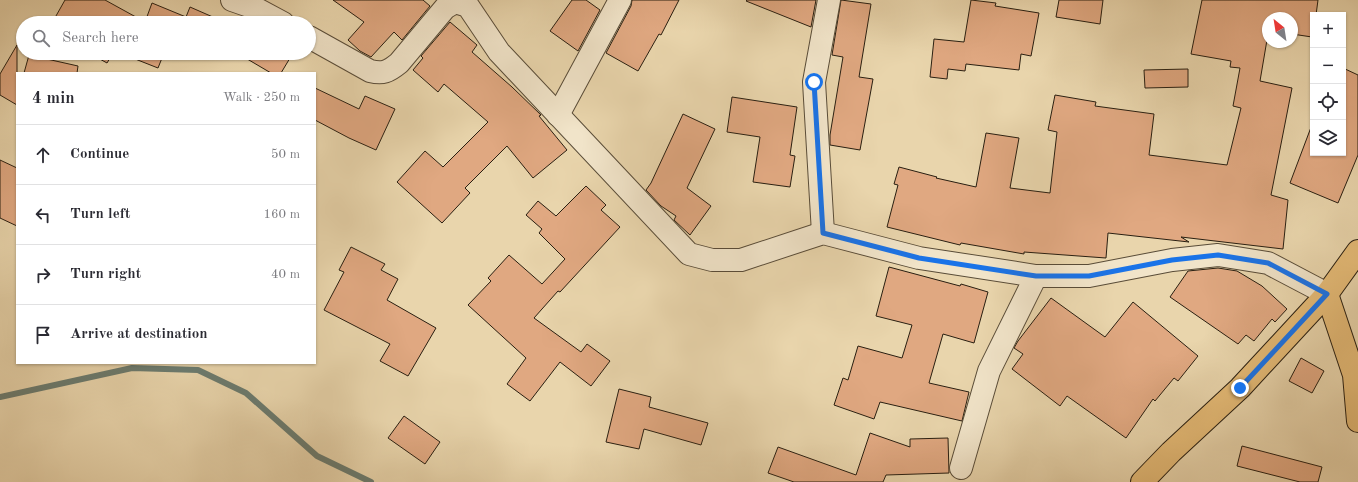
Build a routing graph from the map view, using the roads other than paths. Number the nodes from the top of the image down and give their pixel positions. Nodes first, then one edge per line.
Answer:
1 (232, 0) edge
2 (620, 0) edge
3 (829, 0) edge
4 (270, 16) edge
5 (316, 41) edge
6 (558, 115) junction
7 (823, 233) junction
8 (1358, 252) edge
9 (1036, 276) junction
10 (1327, 294) junction
11 (1358, 421) edge
12 (961, 468) dead end
13 (1142, 482) edge

1 - 4 street
2 - 6 street
3 - 7 street
5 - 6 street
6 - 7 street
7 - 9 street
8 - 10 main road
9 - 10 street
9 - 12 street
10 - 11 main road
10 - 13 main road

